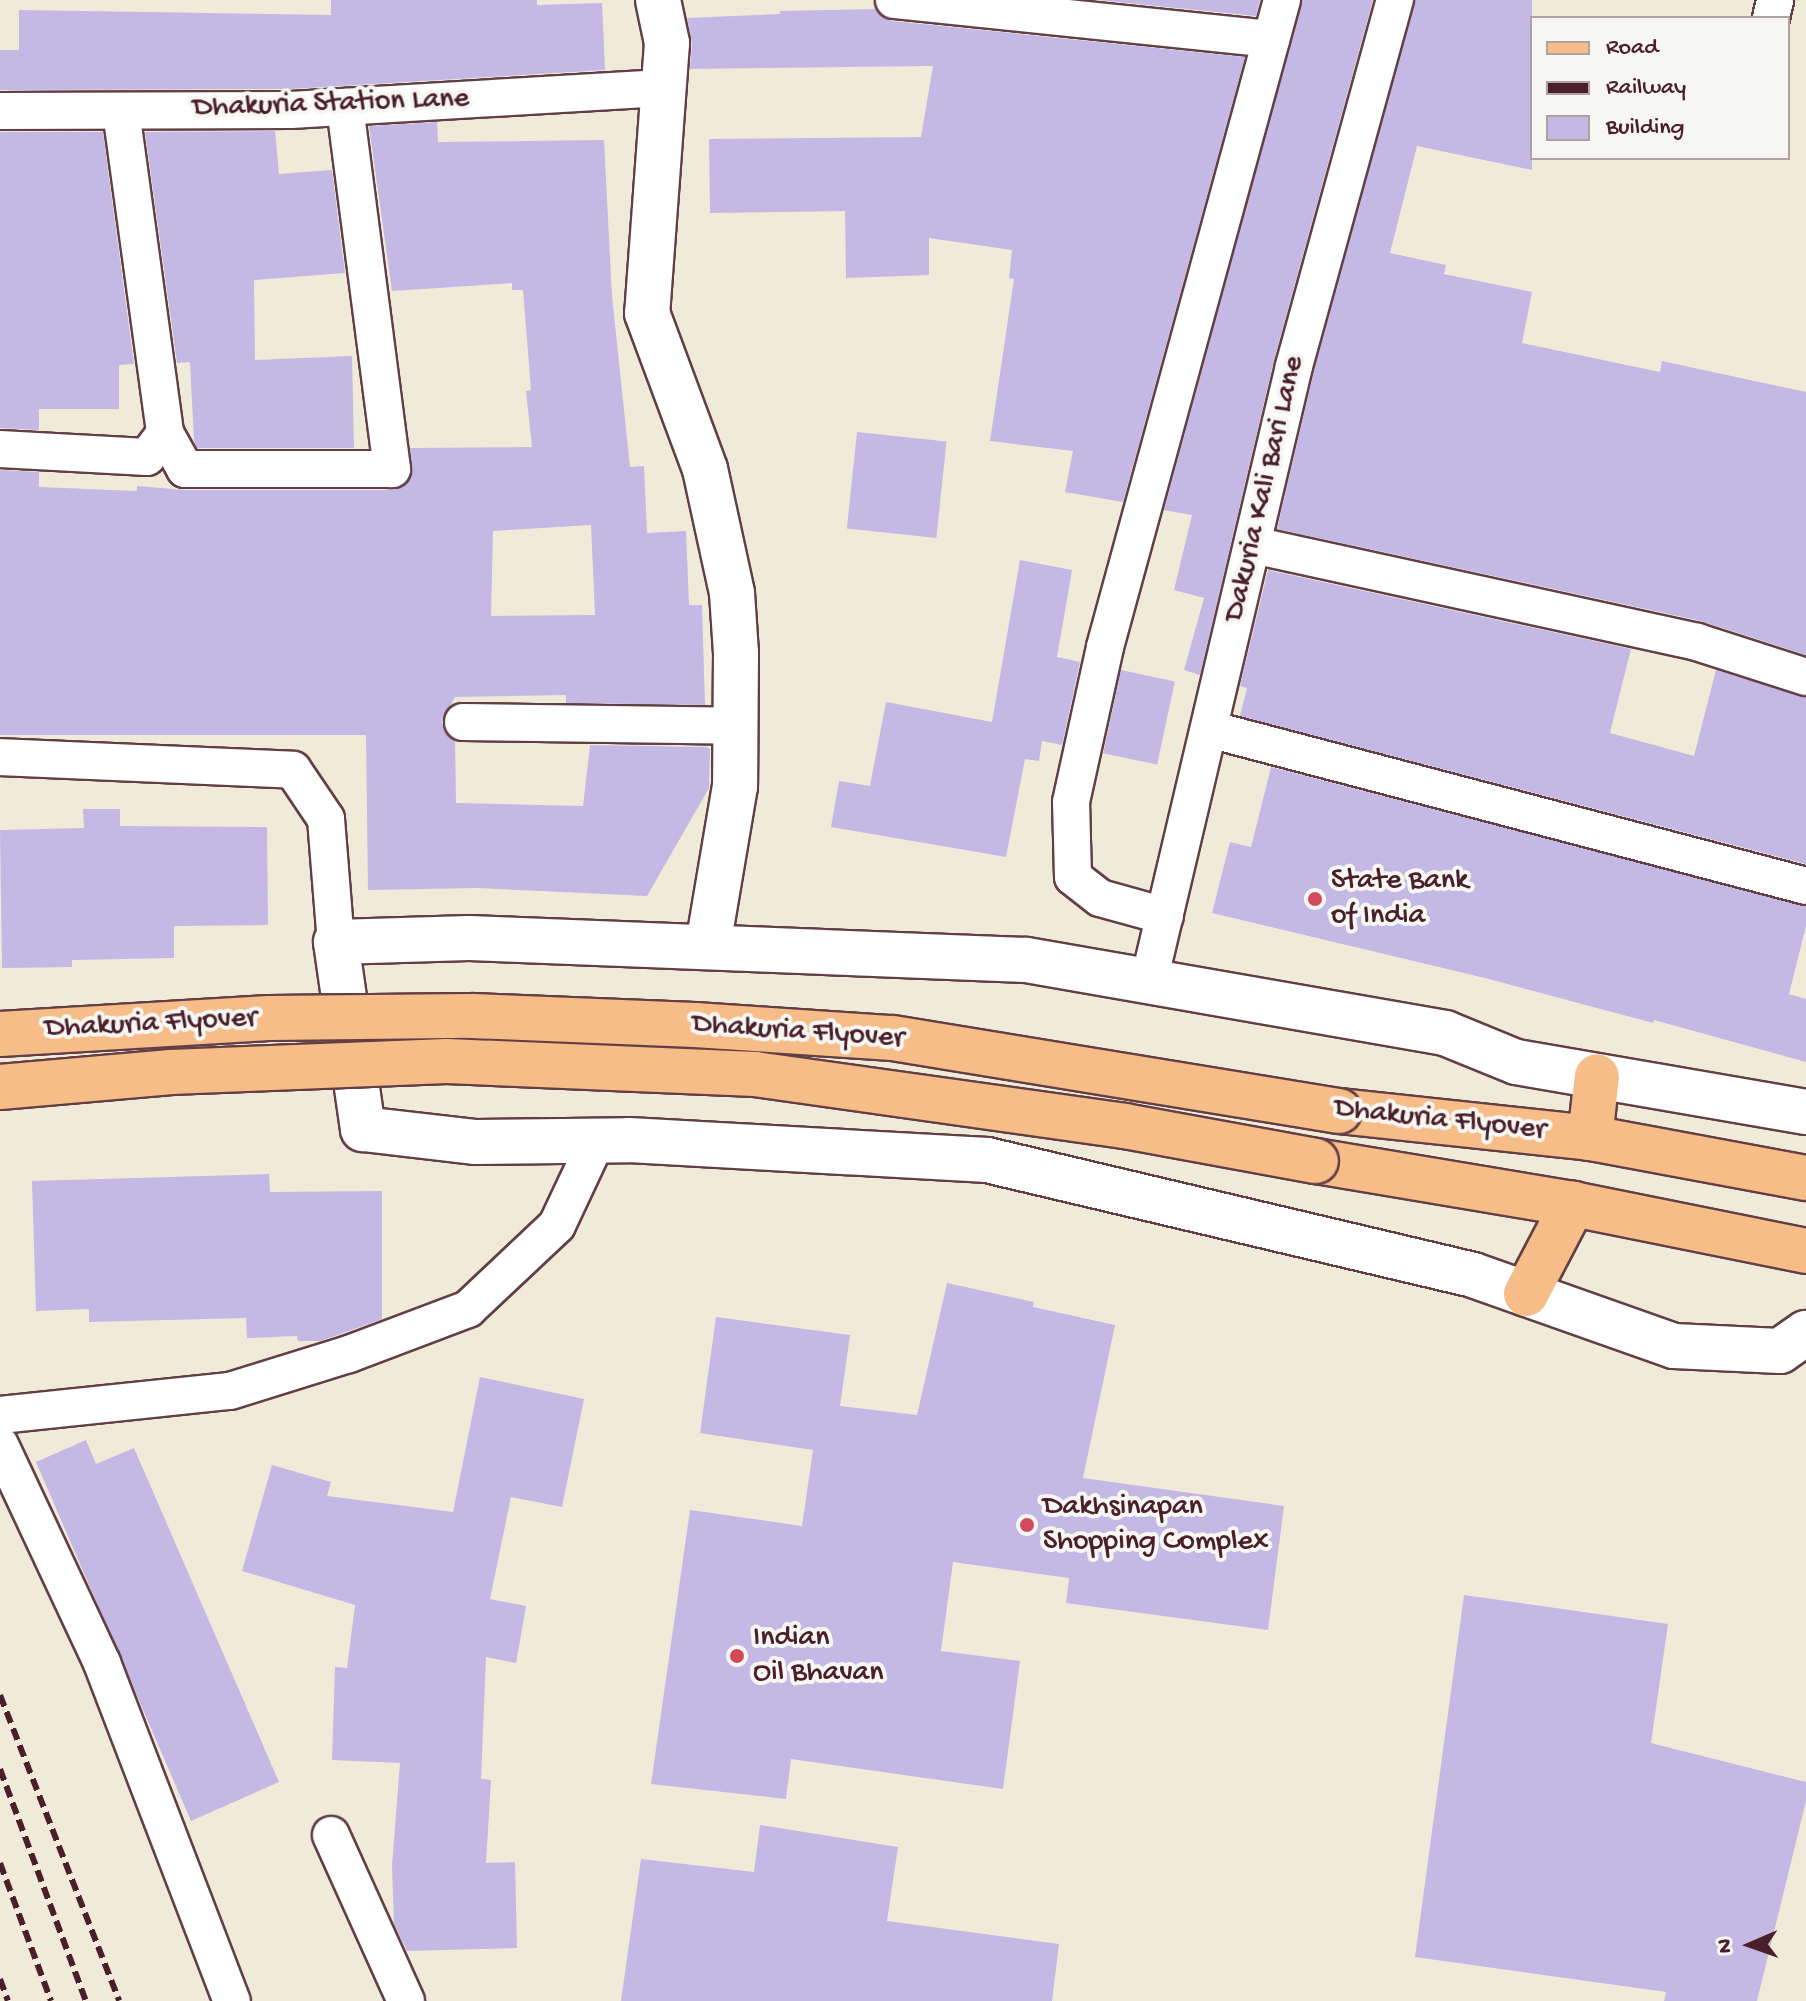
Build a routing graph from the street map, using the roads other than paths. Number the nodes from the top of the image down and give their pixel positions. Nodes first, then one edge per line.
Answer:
1 (658, 0) edge
2 (894, 0) edge
3 (1282, 0) edge
4 (1395, 0) edge
5 (1271, 39) junction
6 (662, 88) junction
7 (345, 107) junction
8 (0, 111) edge
9 (121, 111) junction
10 (165, 433) junction
11 (0, 449) edge
12 (1253, 545) junction
13 (1806, 677) edge
14 (463, 722) dead end
15 (736, 726) junction
16 (1209, 729) junction
17 (0, 757) edge
18 (1806, 886) edge
19 (1165, 916) junction
20 (336, 942) junction
21 (708, 945) junction
22 (1149, 981) junction
23 (0, 1034) edge
24 (1597, 1076) junction
25 (0, 1087) edge
26 (1806, 1112) edge
27 (1590, 1138) junction
28 (597, 1140) junction
29 (1806, 1178) edge
30 (1573, 1204) junction
31 (1806, 1251) edge
32 (1526, 1294) junction
33 (1806, 1333) edge
34 (0, 1415) edge
35 (0, 1445) edge
36 (331, 1835) dead end
37 (232, 2001) edge
38 (406, 2001) edge

1 - 6 street
2 - 5 street
3 - 5 street
4 - 12 street, Dakuria Kali Bari Lane
5 - 19 street
6 - 7 street, Dhakuria Station Lane
6 - 15 street
7 - 9 street, Dhakuria Station Lane
7 - 10 street
8 - 9 street, Dhakuria Station Lane
9 - 10 street
10 - 11 street
12 - 13 street
12 - 16 street, Dakuria Kali Bari Lane
14 - 15 street
15 - 21 street
16 - 18 street
16 - 19 street, Dakuria Kali Bari Lane
17 - 20 street
19 - 22 street, Dakuria Kali Bari Lane
20 - 21 street
20 - 28 street
21 - 22 street
22 - 24 street
23 - 27 main road, Dhakuria Flyover, bridge
24 - 26 street
24 - 27 main road
25 - 30 main road, Dhakuria Flyover, bridge
27 - 29 main road, Dhakuria Flyover
28 - 32 street
28 - 34 street
30 - 31 main road, Dhakuria Flyover
30 - 32 main road
32 - 33 street
35 - 37 street
36 - 38 street

